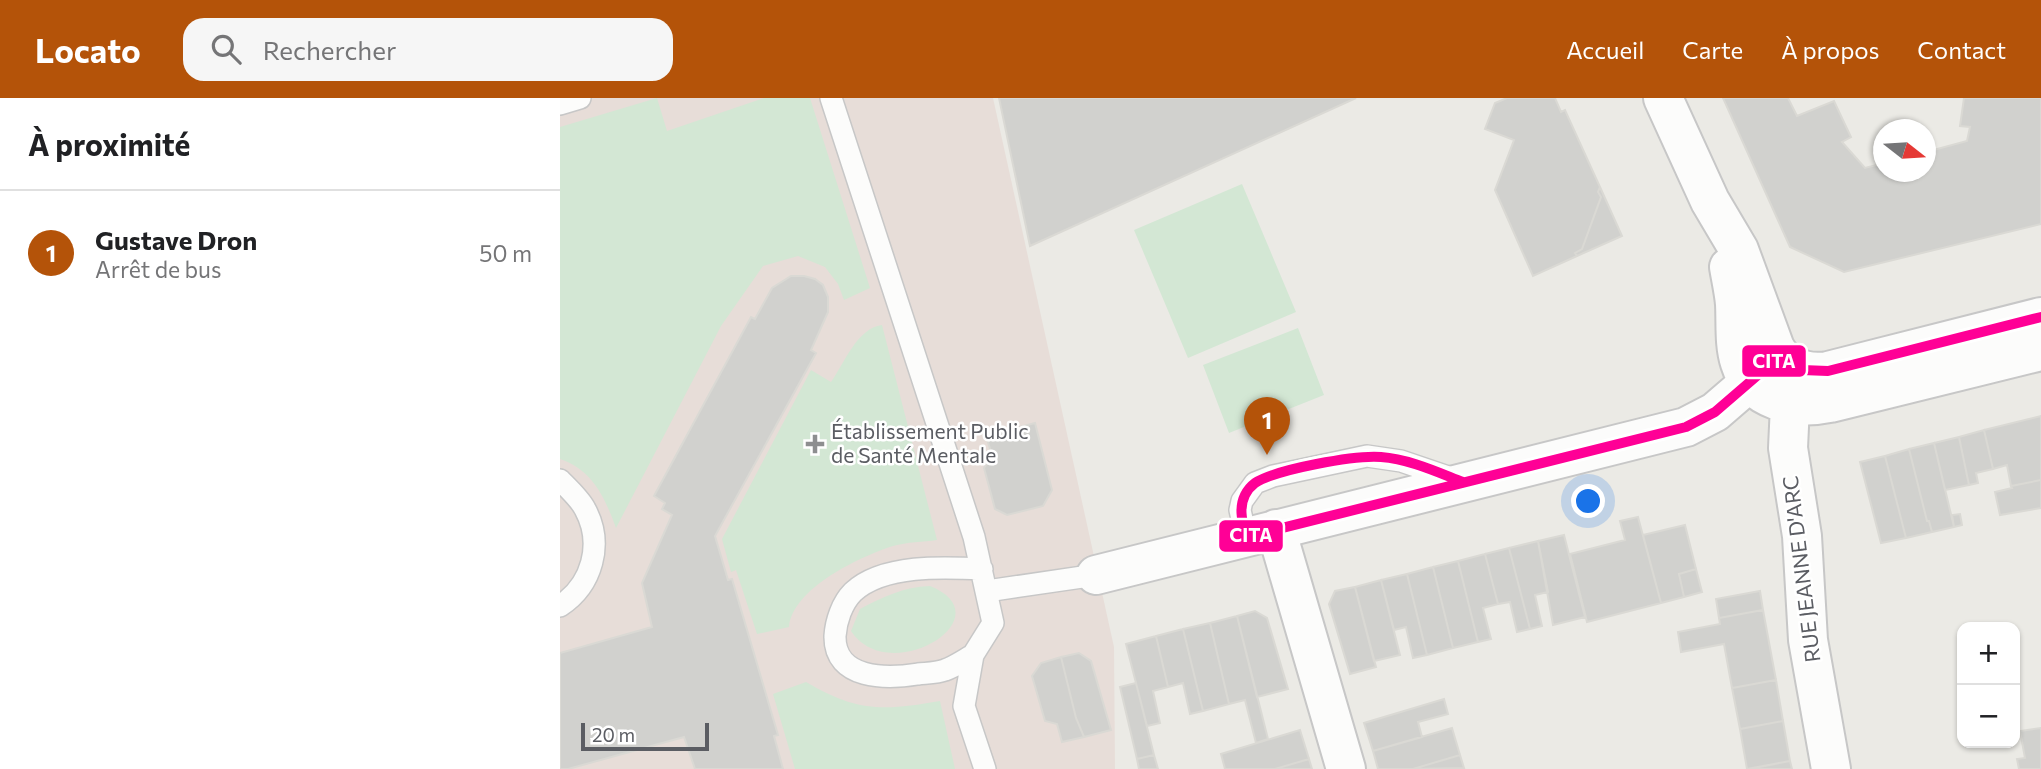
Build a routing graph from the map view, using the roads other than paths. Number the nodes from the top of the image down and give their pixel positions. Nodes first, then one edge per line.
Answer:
1 (580, 98) edge
2 (831, 98) edge
3 (1662, 98) edge
4 (560, 104) edge
5 (1710, 201) junction
6 (2041, 317) edge
7 (2041, 351) edge
8 (1790, 377) junction
9 (1751, 381) junction
10 (560, 480) edge
11 (1463, 482) junction
12 (1261, 533) junction
13 (982, 569) junction
14 (1096, 575) joint
15 (987, 591) junction
16 (560, 606) edge
17 (973, 655) junction
18 (985, 769) edge
19 (1346, 769) edge
20 (1831, 769) edge

1 - 4 lane
2 - 13 lane
3 - 5 street
5 - 8 street
5 - 9 street
6 - 8 street
7 - 8 street
8 - 9 street
8 - 20 street, RUE JEANNE D'ARC
9 - 11 street
10 - 16 lane
11 - 12 street
11 - 12 lane
12 - 14 street
12 - 19 street
13 - 15 lane
13 - 17 lane
14 - 15 lane
15 - 17 lane
17 - 18 lane

